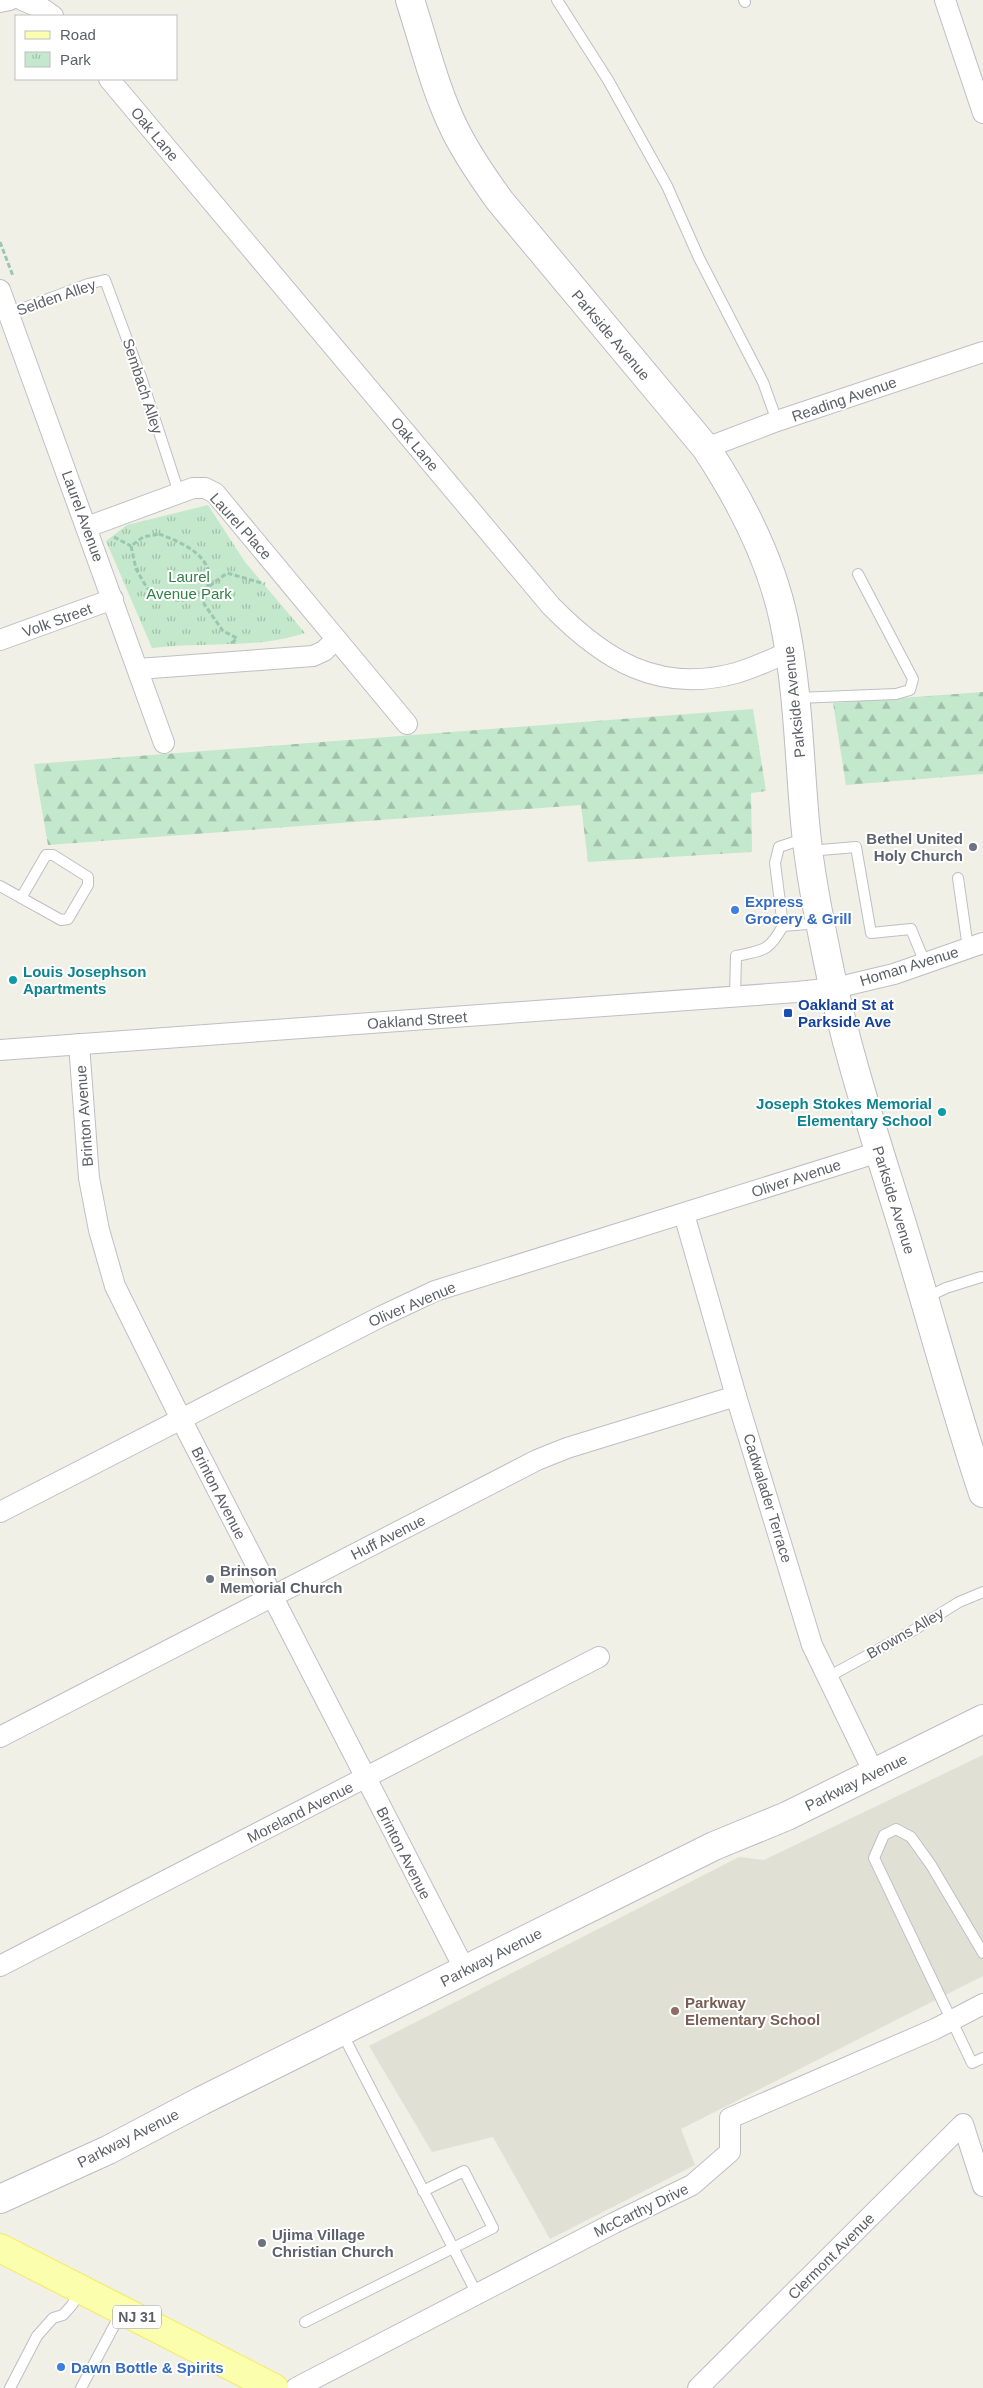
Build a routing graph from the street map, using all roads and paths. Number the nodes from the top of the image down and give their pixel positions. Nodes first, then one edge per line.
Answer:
1 (10, 0) edge
2 (22, 0) edge
3 (410, 0) edge
4 (557, 0) edge
5 (945, 0) edge
6 (0, 2) edge
7 (52, 15) edge
8 (110, 80) edge
9 (983, 113) edge
10 (105, 280) joint
11 (0, 290) edge
12 (8, 314) junction
13 (983, 352) edge
14 (777, 421) junction
15 (706, 448) junction
16 (179, 493) junction
17 (87, 527) junction
18 (858, 574) dead end
19 (207, 588) junction
20 (272, 591) dead end
21 (113, 600) junction
22 (336, 639) junction
23 (0, 640) edge
24 (228, 646) dead end
25 (789, 652) junction
26 (138, 669) junction
27 (796, 698) junction
28 (407, 724) dead end
29 (164, 743) dead end
30 (808, 844) junction
31 (958, 878) dead end
32 (0, 886) edge
33 (21, 898) junction
34 (821, 923) junction
35 (783, 926) junction
36 (975, 946) edge
37 (925, 963) junction
38 (834, 988) junction
39 (735, 997) junction
40 (79, 1044) junction
41 (0, 1050) edge
42 (879, 1152) junction
43 (684, 1214) junction
44 (981, 1278) dead end
45 (924, 1298) junction
46 (736, 1396) junction
47 (181, 1419) junction
48 (982, 1489) edge
49 (0, 1512) edge
50 (983, 1592) edge
51 (272, 1597) junction
52 (599, 1656) dead end
53 (828, 1677) junction
54 (983, 1719) edge
55 (0, 1737) edge
56 (874, 1773) junction
57 (365, 1778) junction
58 (983, 1953) edge
59 (0, 1966) edge
60 (465, 1970) junction
61 (983, 2004) edge
62 (951, 2021) junction
63 (341, 2032) junction
64 (983, 2058) edge
65 (983, 2186) edge
66 (423, 2191) junction
67 (0, 2199) edge
68 (0, 2248) edge
69 (453, 2249) junction
70 (81, 2288) junction
71 (477, 2294) junction
72 (123, 2310) junction
73 (305, 2322) dead end
74 (10, 2388) edge
75 (81, 2388) edge
76 (274, 2388) edge
77 (296, 2388) edge
78 (698, 2388) edge

1 - 6 street
2 - 7 street
3 - 15 main road, Parkside Avenue
4 - 14 lane
5 - 9 street
8 - 25 street, Oak Lane
10 - 12 lane, Selden Alley
10 - 16 lane, Sembach Alley
11 - 12 street, Laurel Avenue
12 - 17 street, Laurel Avenue
13 - 14 street, Reading Avenue
14 - 15 street, Reading Avenue
15 - 25 main road, Parkside Avenue
16 - 17 street, Laurel Place
16 - 22 street, Laurel Place
17 - 21 street, Laurel Avenue
18 - 27 lane
19 - 19 path
19 - 20 path
19 - 24 path
21 - 23 street, Volk Street
21 - 26 street, Laurel Avenue
22 - 26 street
22 - 28 street, Laurel Place
25 - 27 main road, Parkside Avenue
26 - 29 street, Laurel Avenue
27 - 30 main road, Parkside Avenue
30 - 34 main road, Parkside Avenue
30 - 35 lane
30 - 37 lane
31 - 36 lane
32 - 33 lane
33 - 33 lane
34 - 35 lane
34 - 38 main road, Parkside Avenue
35 - 39 lane
36 - 37 street, Homan Avenue
37 - 38 street, Homan Avenue
38 - 39 street, Oakland Street
38 - 42 main road, Parkside Avenue
39 - 40 street, Oakland Street
40 - 41 street, Oakland Street
40 - 47 street, Brinton Avenue
42 - 43 street, Oliver Avenue
42 - 45 main road, Parkside Avenue
43 - 46 street, Cadwalader Terrace
43 - 47 street, Oliver Avenue
44 - 45 lane
45 - 48 main road, Parkside Avenue
46 - 51 street, Huff Avenue
46 - 53 street, Cadwalader Terrace
47 - 49 street, Oliver Avenue
47 - 51 street, Brinton Avenue
50 - 53 lane, Browns Alley
51 - 55 street, Huff Avenue
51 - 57 street, Brinton Avenue
52 - 57 street, Moreland Avenue
53 - 56 street, Cadwalader Terrace
54 - 56 main road, Parkway Avenue
56 - 60 main road, Parkway Avenue
57 - 59 street, Moreland Avenue
57 - 60 street, Brinton Avenue
58 - 62 lane
60 - 63 main road, Parkway Avenue
61 - 62 street, McCarthy Drive
62 - 64 lane
62 - 71 street, McCarthy Drive
63 - 66 lane
63 - 67 main road, Parkway Avenue
65 - 78 street, Clermont Avenue
66 - 69 lane
66 - 69 lane
68 - 70 main road, NJ 31
69 - 71 lane
69 - 73 lane
70 - 72 main road, NJ 31
70 - 74 lane
71 - 77 street, McCarthy Drive
72 - 75 lane
72 - 76 main road, NJ 31

